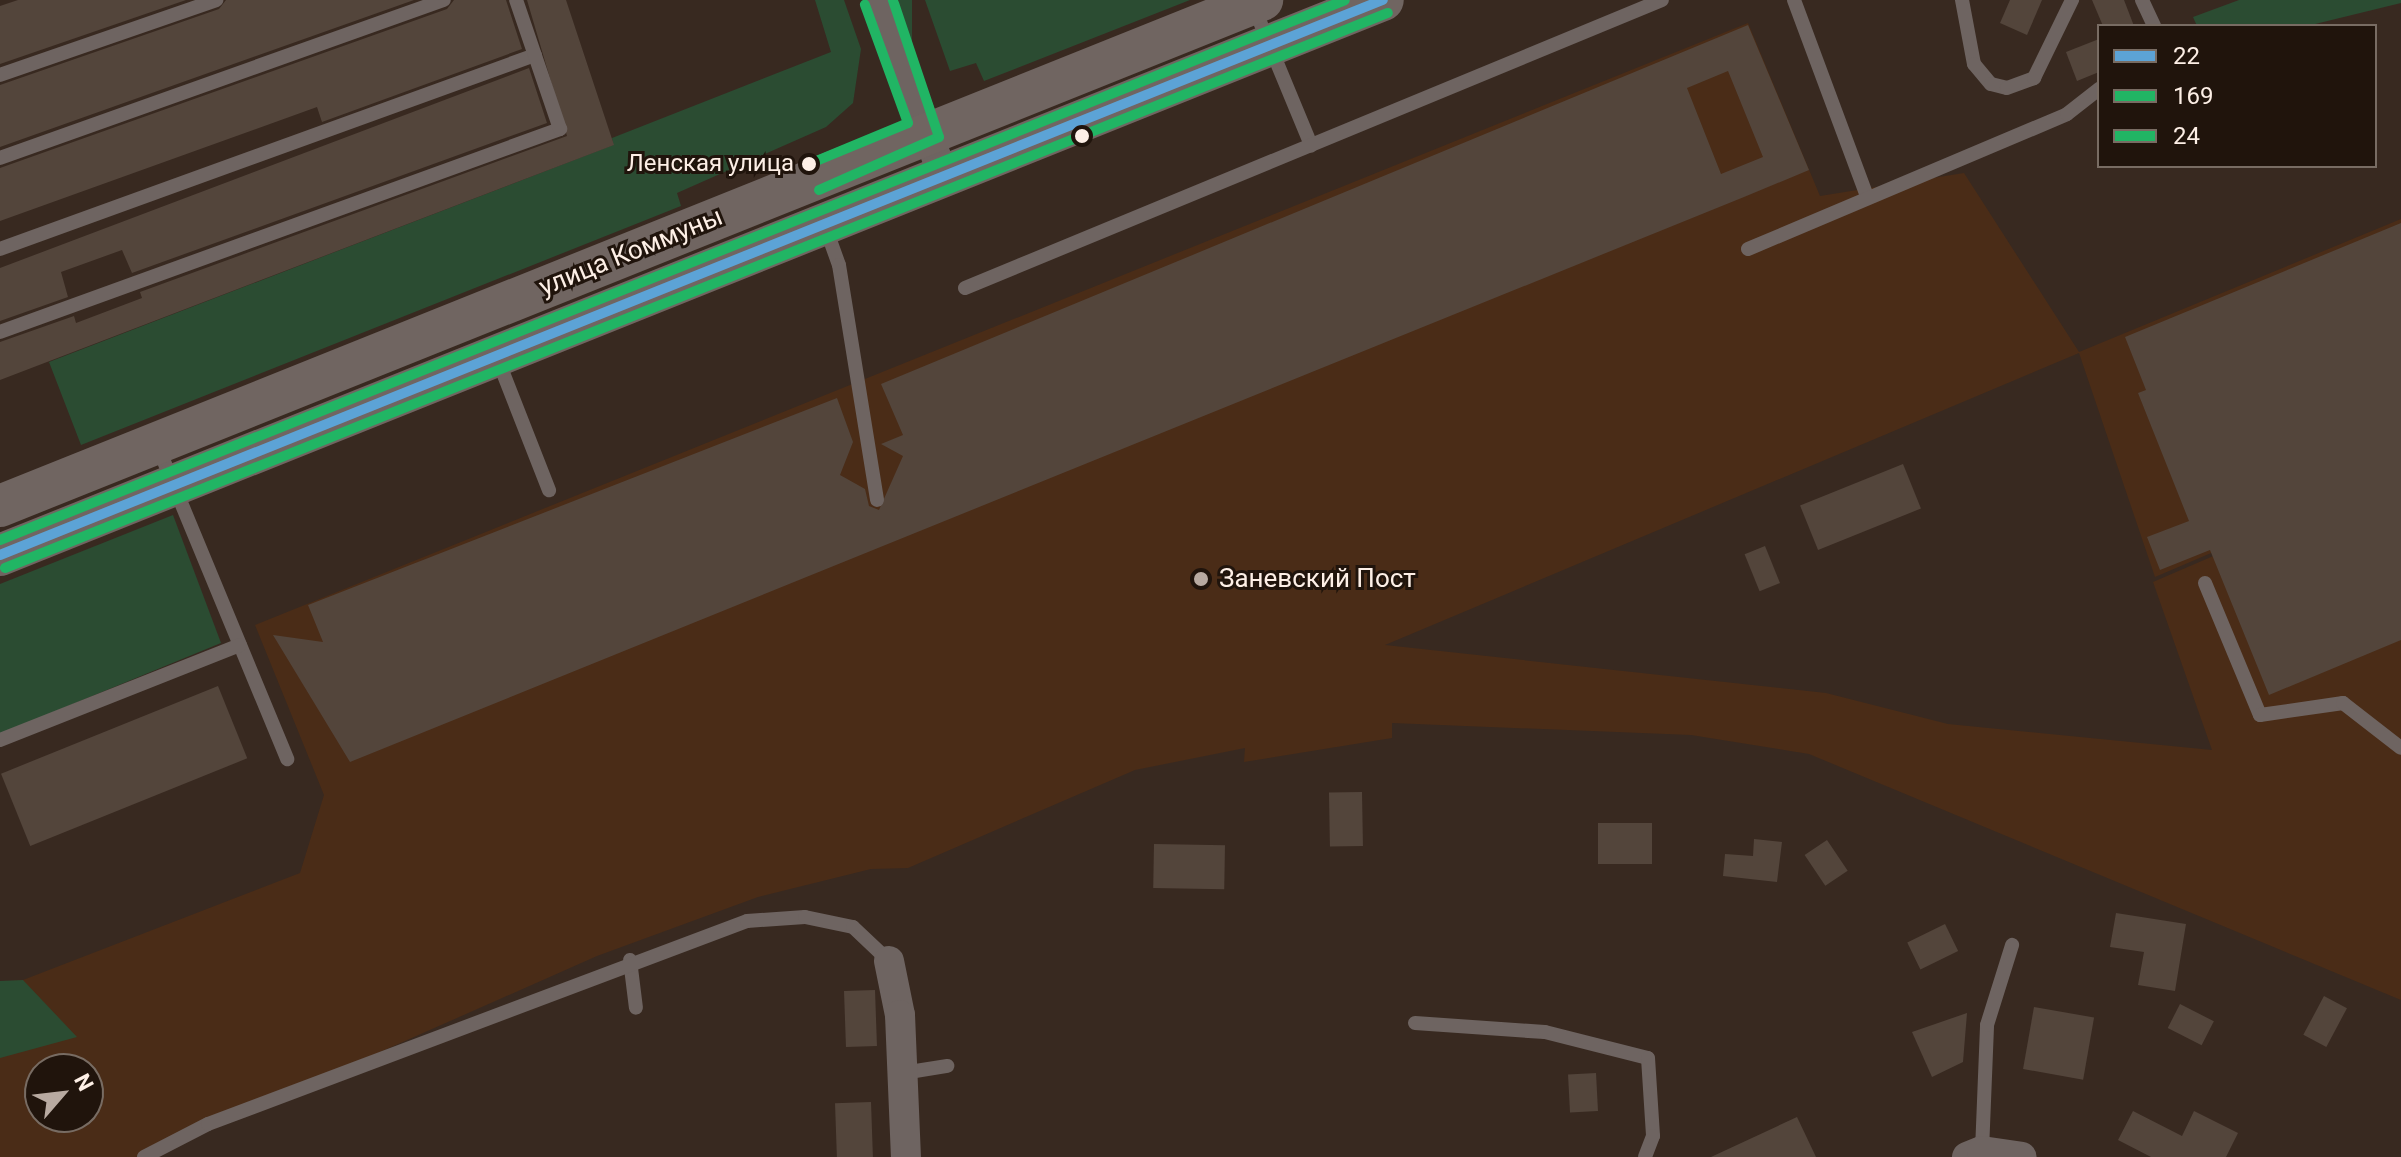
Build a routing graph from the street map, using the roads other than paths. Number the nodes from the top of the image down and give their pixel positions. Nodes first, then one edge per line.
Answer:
1 (216, 0) edge
2 (444, 0) edge
3 (516, 0) edge
4 (878, 0) edge
5 (1383, 0) edge
6 (1662, 0) edge
7 (1794, 0) edge
8 (1962, 0) edge
9 (2072, 0) edge
10 (2142, 0) edge
11 (1257, 2) edge
12 (2153, 24) edge
13 (1270, 46) junction
14 (535, 55) junction
15 (0, 75) edge
16 (2097, 91) edge
17 (926, 131) junction
18 (1311, 145) junction
19 (0, 158) edge
20 (944, 177) junction
21 (1867, 196) junction
22 (824, 225) junction
23 (0, 249) edge
24 (1748, 249) dead end
25 (965, 288) dead end
26 (0, 332) edge
27 (496, 356) junction
28 (156, 443) junction
29 (174, 486) junction
30 (549, 490) dead end
31 (877, 500) dead end
32 (0, 506) edge
33 (0, 555) edge
34 (2205, 583) dead end
35 (240, 645) junction
36 (0, 740) edge
37 (2401, 748) edge
38 (287, 759) dead end
39 (2012, 945) dead end
40 (630, 960) junction
41 (889, 961) joint
42 (636, 1008) dead end
43 (1415, 1023) dead end
44 (947, 1066) dead end
45 (903, 1073) junction
46 (1974, 1154) edge
47 (144, 1157) edge
48 (906, 1157) edge
49 (1645, 1157) edge
50 (2022, 1157) edge

1 - 15 lane
2 - 19 lane
3 - 14 lane
4 - 17 street
5 - 13 street, улица Коммуны
6 - 18 lane
7 - 21 lane
8 - 9 lane
10 - 12 lane
11 - 13 lane
11 - 17 street, улица Коммуны
13 - 18 lane
13 - 20 street, улица Коммуны
14 - 23 lane
14 - 26 lane
16 - 21 lane
17 - 20 street
17 - 28 street, улица Коммуны
18 - 25 lane
20 - 22 street, улица Коммуны
21 - 24 lane
22 - 27 street, улица Коммуны
22 - 31 lane
27 - 29 street, улица Коммуны
27 - 30 lane
28 - 29 lane
28 - 32 street, улица Коммуны
29 - 33 street, улица Коммуны
29 - 35 lane
34 - 37 lane
35 - 36 lane
35 - 38 lane
39 - 46 lane
40 - 41 lane
40 - 42 lane
40 - 47 lane
41 - 45 street
43 - 49 lane
44 - 45 lane
45 - 48 street
46 - 50 street

